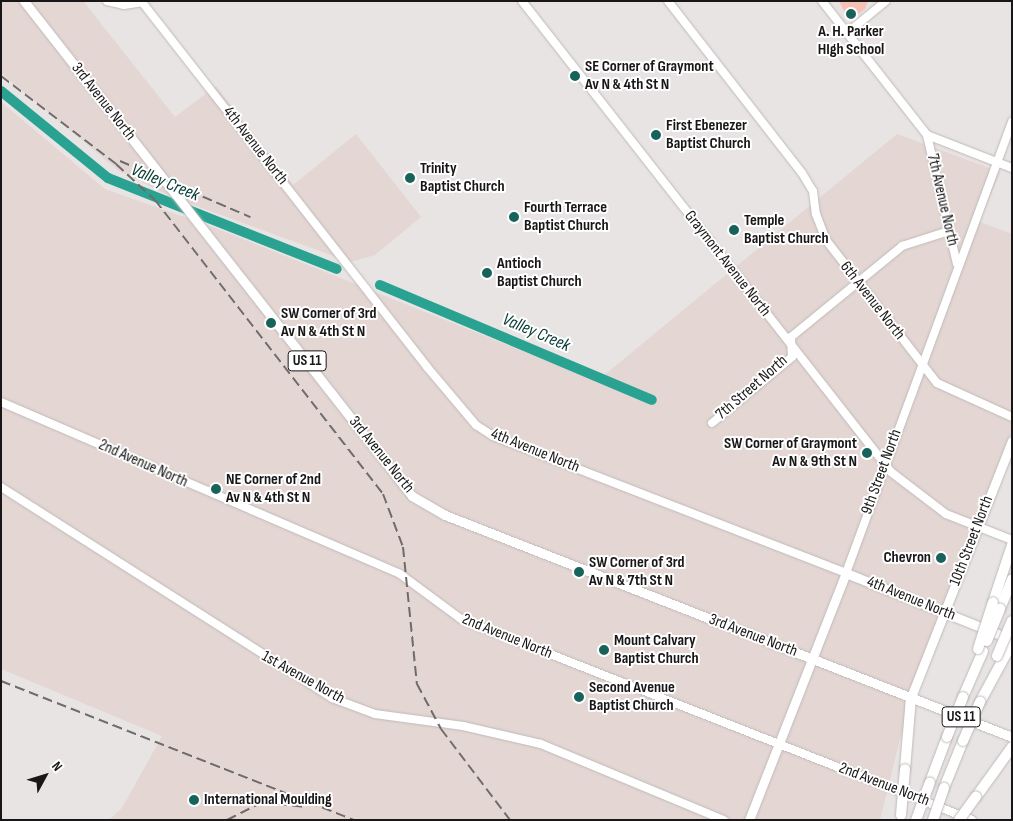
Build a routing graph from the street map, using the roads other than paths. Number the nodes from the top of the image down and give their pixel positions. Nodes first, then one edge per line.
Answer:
1 (24, 1) edge
2 (107, 1) edge
3 (522, 1) edge
4 (668, 1) edge
5 (822, 1) edge
6 (886, 1) edge
7 (142, 2) edge
8 (847, 33) junction
9 (1012, 122) edge
10 (927, 135) junction
11 (996, 162) junction
12 (1012, 168) edge
13 (949, 231) junction
14 (957, 266) junction
15 (858, 282) junction
16 (790, 344) junction
17 (921, 364) junction
18 (1, 402) edge
19 (1012, 417) edge
20 (712, 423) dead end
21 (1012, 441) edge
22 (885, 465) junction
23 (1, 487) edge
24 (978, 526) junction
25 (1012, 540) edge
26 (1012, 545) edge
27 (846, 573) junction
28 (1012, 579) edge
29 (996, 606) junction
30 (945, 612) junction
31 (1012, 621) edge
32 (1012, 641) edge
33 (1001, 657) junction
34 (812, 659) junction
35 (911, 697) junction
36 (1012, 736) edge
37 (779, 744) junction
38 (1012, 747) edge
39 (900, 817) edge
40 (724, 820) edge
41 (749, 820) edge
42 (916, 820) edge
43 (933, 820) edge
44 (959, 820) edge
45 (972, 820) edge

1 - 34 main road, 3rd Avenue North / US 11
2 - 7 street
3 - 16 street, Graymont Avenue North
4 - 15 street, 6th Avenue North
5 - 8 street
6 - 8 street
7 - 27 street, 4th Avenue North
8 - 10 street
9 - 11 street, 9th Street North
10 - 11 street
10 - 13 street, 7th Avenue North
11 - 12 street
11 - 14 street, 9th Street North
13 - 14 street, 7th Avenue North
13 - 15 street, 7th Street North
14 - 17 street, 9th Street North
15 - 16 street, 7th Street North
15 - 17 street, 6th Avenue North
16 - 20 street, 7th Street North
16 - 22 street, Graymont Avenue North
17 - 19 street, 6th Avenue North
17 - 22 street, 9th Street North
18 - 37 street, 2nd Avenue North
21 - 24 main road, 10th Street North
22 - 24 street, Graymont Avenue North
22 - 27 street, 9th Street North
23 - 40 street, 1st Avenue North
24 - 25 street, Graymont Avenue North
24 - 30 main road, 10th Street North
26 - 29 highway
27 - 30 main road, 4th Avenue North
27 - 34 main road, 9th Street North
28 - 29 highway
29 - 42 highway, bridge
30 - 32 main road, 4th Avenue North
30 - 35 main road, 10th Street North
31 - 33 highway, bridge
32 - 33 highway
33 - 43 highway, bridge
34 - 35 main road, 3rd Avenue North / US 11
34 - 37 main road, 9th Street North
35 - 36 main road, 3rd Avenue North / US 11
35 - 39 highway, bridge
37 - 41 main road, 9th Street North
37 - 45 street, 2nd Avenue North
38 - 44 highway, bridge

